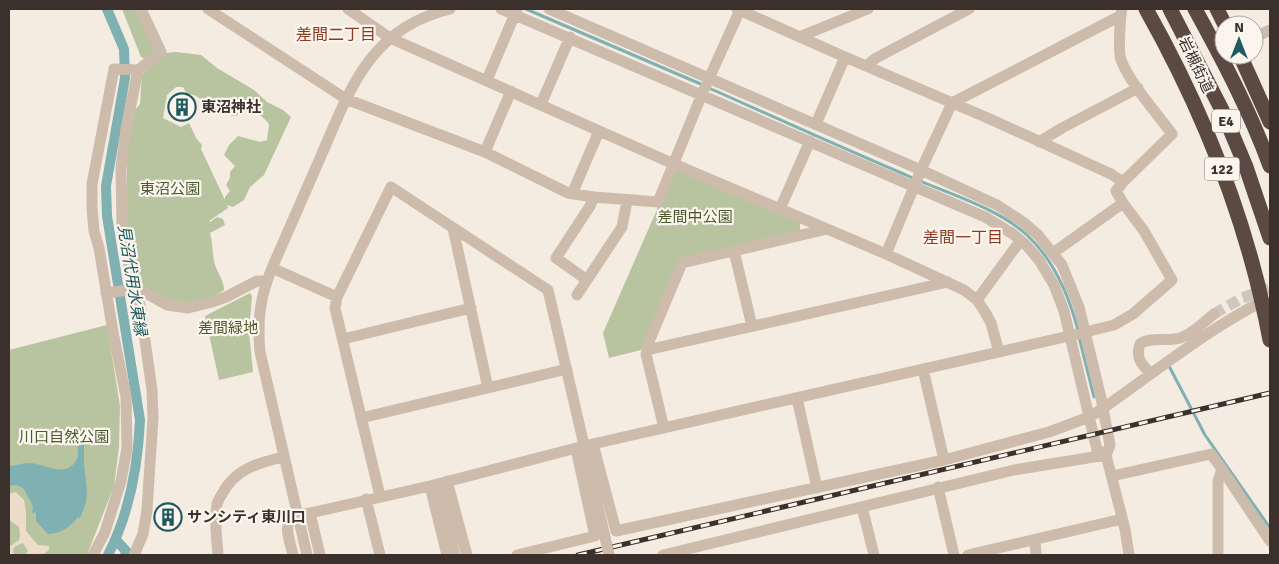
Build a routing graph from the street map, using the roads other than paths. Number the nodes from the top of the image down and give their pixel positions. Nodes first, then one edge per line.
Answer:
1 (208, 9) edge
2 (348, 9) edge
3 (450, 9) edge
4 (501, 9) edge
5 (549, 9) edge
6 (738, 9) edge
7 (868, 9) edge
8 (969, 9) edge
9 (1146, 9) edge
10 (1170, 9) edge
11 (1195, 9) edge
12 (144, 10) edge
13 (516, 12) edge
14 (1121, 12) edge
15 (427, 13) edge
16 (952, 13) edge
17 (799, 37) junction
18 (390, 38) junction
19 (570, 38) junction
20 (845, 57) junction
21 (1244, 65) edge
22 (866, 66) junction
23 (136, 70) junction
24 (710, 78) junction
25 (487, 80) junction
26 (1138, 88) junction
27 (511, 91) junction
28 (702, 94) junction
29 (346, 99) junction
30 (952, 103) junction
31 (541, 104) junction
32 (1270, 122) edge
33 (816, 124) junction
34 (599, 131) junction
35 (810, 141) junction
36 (1039, 142) junction
37 (485, 152) junction
38 (674, 164) junction
39 (1270, 166) edge
40 (921, 170) junction
41 (1123, 182) junction
42 (914, 186) junction
43 (572, 194) junction
44 (594, 197) junction
45 (627, 200) junction
46 (1122, 203) junction
47 (780, 209) junction
48 (453, 228) junction
49 (827, 229) junction
50 (1270, 238) edge
51 (1020, 241) junction
52 (734, 251) junction
53 (1053, 253) junction
54 (886, 254) junction
55 (272, 268) junction
56 (587, 280) junction
57 (266, 281) junction
58 (948, 282) junction
59 (131, 290) junction
60 (109, 293) junction
61 (577, 295) dead end
62 (337, 297) junction
63 (977, 300) junction
64 (1263, 301) junction
65 (471, 308) junction
66 (1214, 314) tunnel mouth
67 (752, 326) junction
68 (1086, 332) junction
69 (1070, 336) junction
70 (343, 339) junction
71 (1270, 340) edge
72 (647, 350) junction
73 (999, 352) junction
74 (567, 369) junction
75 (923, 369) junction
76 (1151, 374) junction
77 (488, 388) junction
78 (797, 398) junction
79 (1102, 410) junction
80 (1089, 417) junction
81 (361, 418) junction
82 (664, 428) junction
83 (584, 446) junction
84 (1106, 455) junction
85 (283, 457) junction
86 (944, 460) junction
87 (1222, 469) junction
88 (1112, 476) junction
89 (439, 486) junction
90 (938, 487) junction
91 (817, 488) junction
92 (380, 496) junction
93 (366, 499) junction
94 (862, 507) junction
95 (310, 513) junction
96 (298, 519) junction
97 (1122, 519) junction
98 (1034, 540) junction
99 (1270, 541) edge
100 (93, 555) edge
101 (134, 555) edge
102 (218, 555) edge
103 (292, 555) edge
104 (307, 555) edge
105 (320, 555) edge
106 (380, 555) edge
107 (447, 555) edge
108 (455, 555) edge
109 (466, 555) edge
110 (517, 555) edge
111 (609, 555) edge
112 (663, 555) edge
113 (874, 555) edge
114 (954, 555) edge
115 (968, 555) edge
116 (1036, 555) edge
117 (1129, 555) edge
118 (1218, 555) edge

1 - 29 street
2 - 18 street
3 - 15 street
4 - 13 street
5 - 24 street
6 - 17 street
6 - 24 street
7 - 17 street
8 - 16 street
9 - 64 highway, 岩槻街道 / 122
10 - 50 highway, E4
11 - 39 highway, E4
12 - 23 street
13 - 19 street
13 - 25 street
14 - 26 street
14 - 30 street
15 - 18 street
16 - 22 street
17 - 20 street
18 - 25 street
18 - 29 street
19 - 28 street
19 - 31 street
20 - 22 street
20 - 33 street
21 - 32 highway
22 - 30 street
23 - 59 street
23 - 60 street
24 - 28 street
24 - 33 street
25 - 27 street
26 - 36 street
26 - 41 street
27 - 31 street
27 - 37 street
28 - 35 street
28 - 38 street
29 - 37 street
29 - 55 street
30 - 36 street
30 - 40 street
31 - 34 street
33 - 40 street
34 - 38 street
34 - 43 street
35 - 42 street
35 - 47 street
36 - 41 street
37 - 43 street
38 - 45 street
38 - 47 street
40 - 42 street
40 - 53 street
41 - 46 street
42 - 51 street
42 - 54 street
43 - 44 street
44 - 45 street
44 - 56 street
45 - 56 street
46 - 53 street
46 - 68 street
47 - 49 street
48 - 62 street
48 - 65 street
48 - 74 street
49 - 52 street
49 - 54 street
51 - 63 street
51 - 69 street
52 - 67 street
52 - 72 street
53 - 68 street
54 - 58 street
55 - 57 street
55 - 62 street
56 - 61 street
57 - 59 street
57 - 85 street
58 - 63 street
58 - 67 street
59 - 60 street
59 - 101 street
60 - 100 street
62 - 70 street
63 - 73 street
64 - 71 highway, 岩槻街道 / 122
64 - 76 street
65 - 70 street
65 - 77 street
66 - 76 street
67 - 72 street
68 - 69 street
68 - 79 street
69 - 73 street
69 - 80 street
70 - 81 street
72 - 82 street
73 - 75 street
74 - 77 street
74 - 83 street
75 - 78 street
75 - 86 street
76 - 79 street
77 - 81 street
78 - 82 street
78 - 91 street
79 - 80 street
79 - 84 street
80 - 84 street
80 - 86 street
81 - 92 street
82 - 83 street
83 - 89 street
83 - 91 street
83 - 110 street
83 - 111 street, bridge
84 - 88 street
84 - 90 street
85 - 96 street
85 - 102 street
86 - 91 street
87 - 88 street
87 - 99 street
87 - 118 street
88 - 97 street
89 - 92 street
89 - 107 street
89 - 108 street
89 - 109 street
90 - 94 street
90 - 114 street
92 - 93 street
93 - 95 street
93 - 106 street
94 - 112 street
94 - 113 street
95 - 96 street
95 - 105 street
96 - 103 street
96 - 104 street
97 - 98 street
97 - 117 street
98 - 115 street
98 - 116 street

